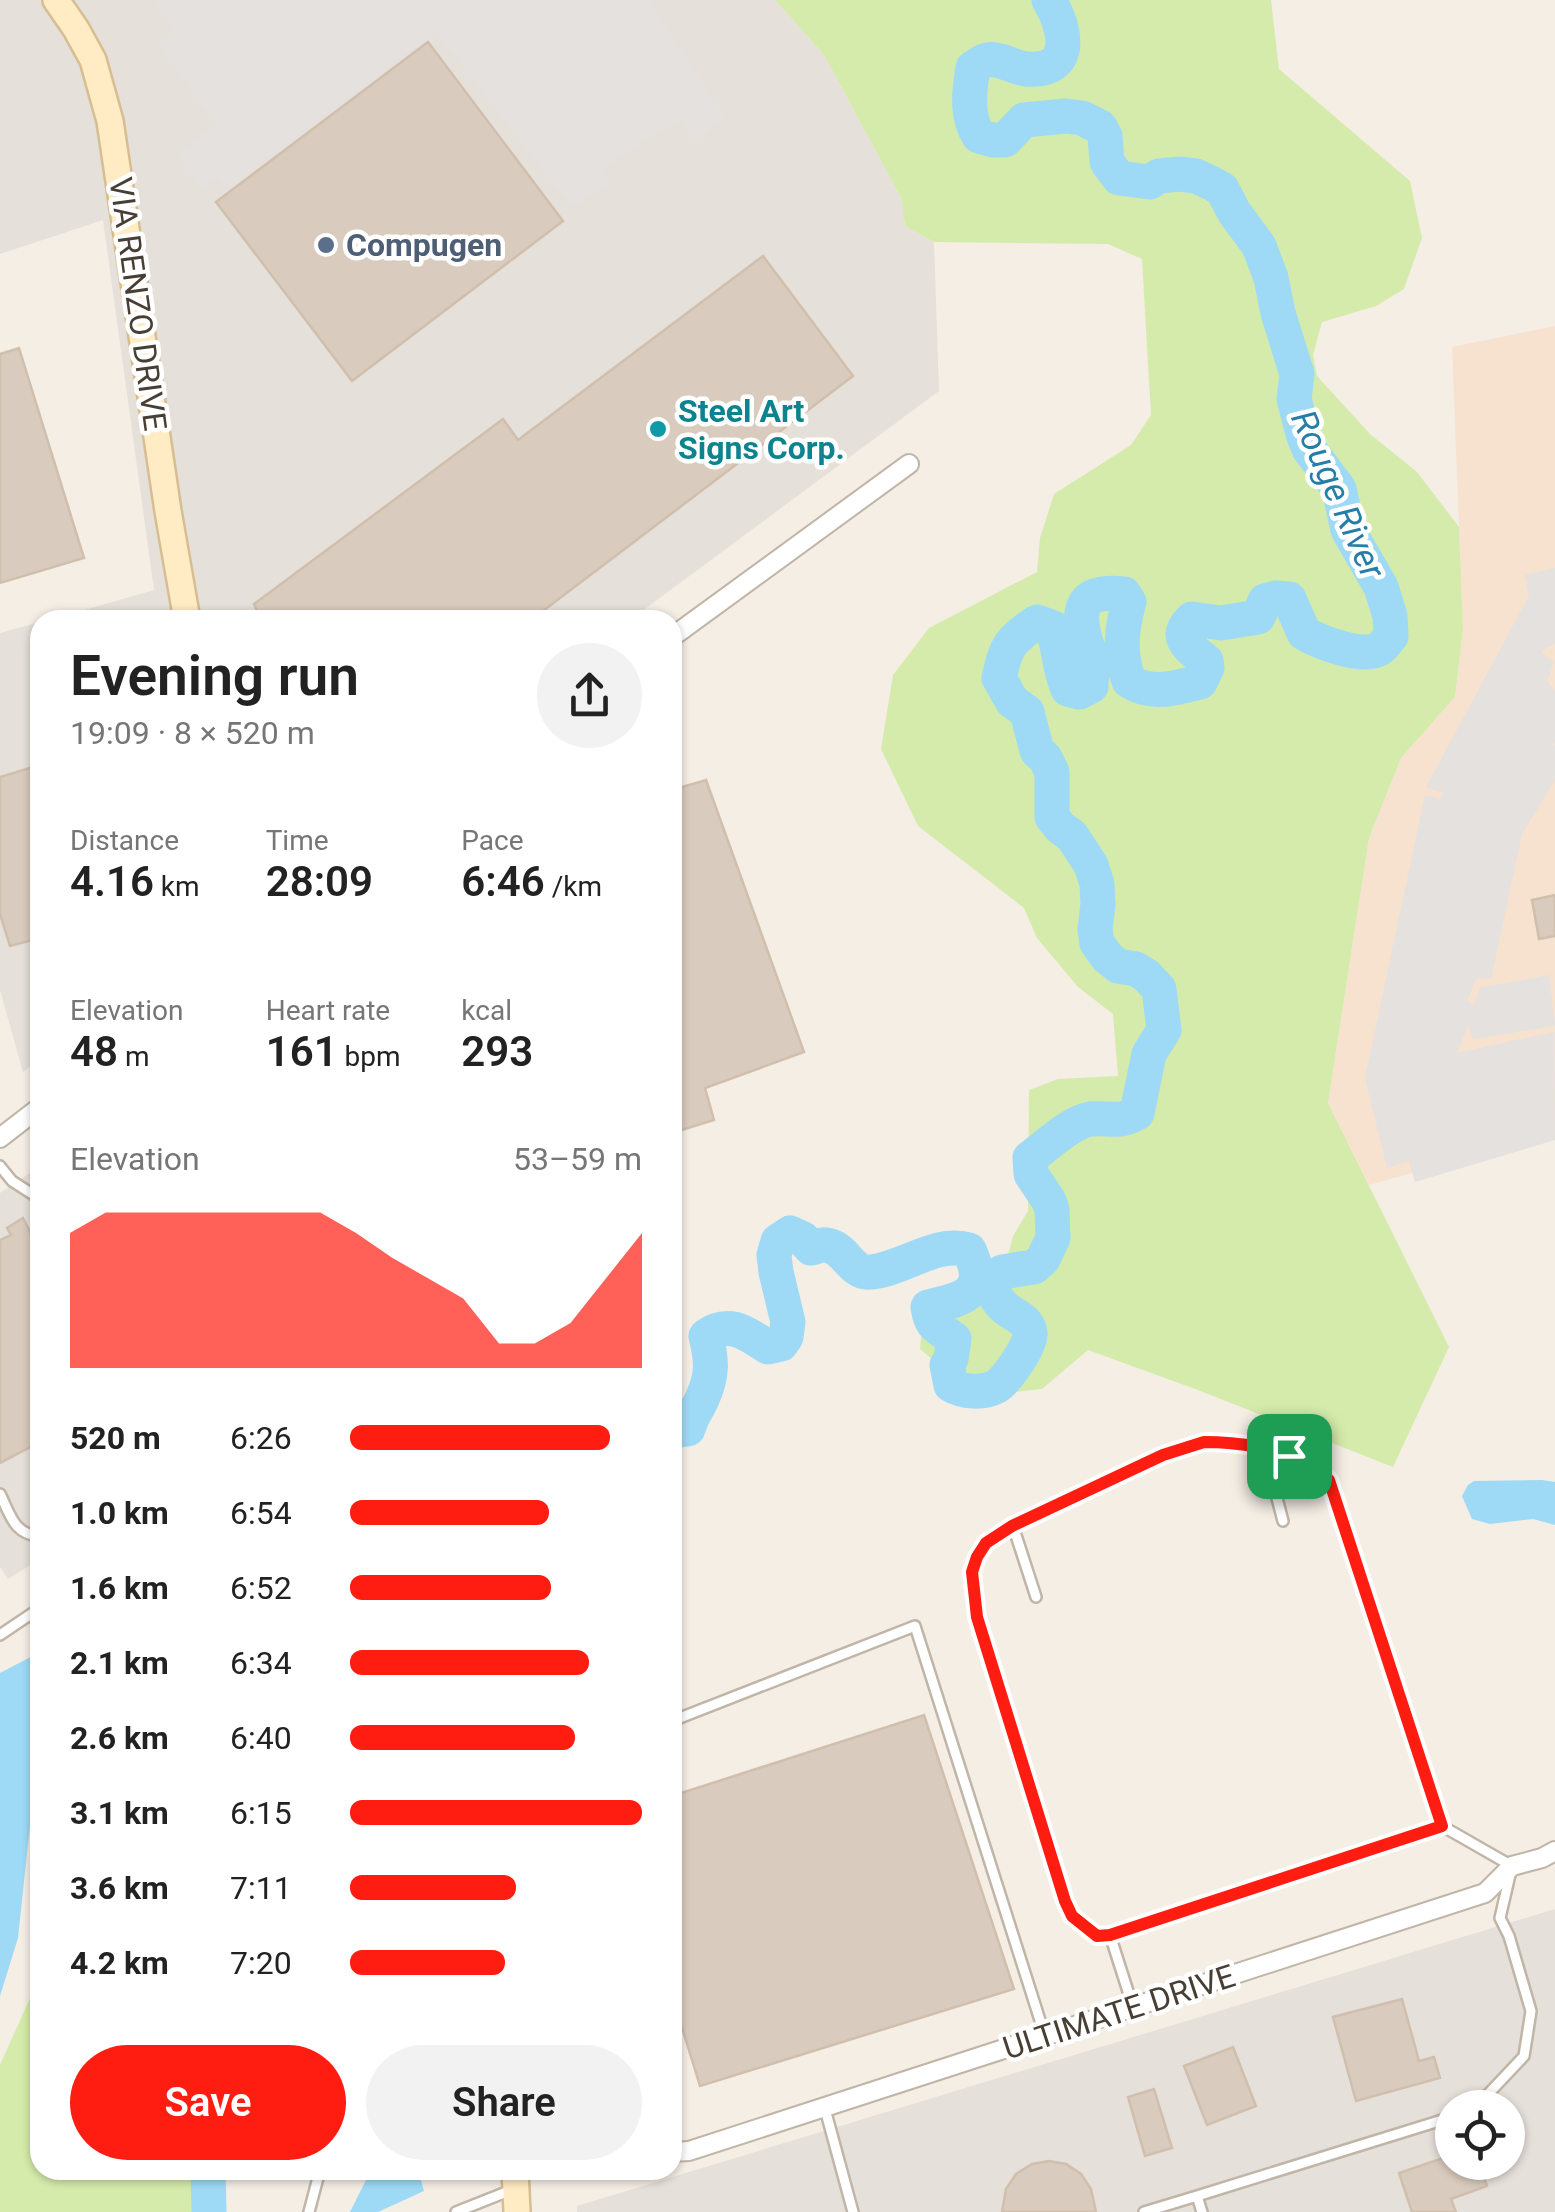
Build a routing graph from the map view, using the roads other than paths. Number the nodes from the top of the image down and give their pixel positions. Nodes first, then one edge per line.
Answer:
1 (56, 0) edge
2 (909, 464) dead end
3 (185, 610) edge
4 (682, 629) edge
5 (30, 1115) edge
6 (0, 1138) edge
7 (0, 1166) edge
8 (30, 1193) edge
9 (1264, 1449) junction
10 (0, 1494) edge
11 (1283, 1520) dead end
12 (1012, 1526) junction
13 (30, 1536) edge
14 (1036, 1597) dead end
15 (30, 1615) edge
16 (0, 1635) edge
17 (682, 1717) edge
18 (1442, 1826) junction
19 (1555, 1850) edge
20 (1512, 1866) junction
21 (1110, 1935) junction
22 (1133, 2007) junction
23 (1045, 2036) junction
24 (1491, 2090) edge
25 (824, 2107) junction
26 (1435, 2122) edge
27 (682, 2151) edge
28 (317, 2180) edge
29 (516, 2190) edge
30 (1197, 2196) junction
31 (308, 2212) edge
32 (456, 2212) edge
33 (853, 2212) edge
34 (1144, 2212) edge
35 (1202, 2212) edge

1 - 3 street, VIA RENZO DRIVE
2 - 4 street
5 - 6 street
7 - 8 lane
9 - 11 lane
9 - 12 lane
9 - 18 lane
10 - 13 lane
12 - 14 lane
12 - 21 lane
15 - 16 lane
17 - 23 lane
18 - 20 lane
18 - 21 lane
19 - 20 street, ULTIMATE DRIVE
20 - 22 street, ULTIMATE DRIVE
20 - 24 lane
21 - 22 lane
22 - 23 street, ULTIMATE DRIVE
23 - 25 street, ULTIMATE DRIVE
25 - 27 street, ULTIMATE DRIVE
25 - 33 lane
26 - 30 lane
28 - 31 lane
29 - 32 lane
30 - 34 lane
30 - 35 lane

